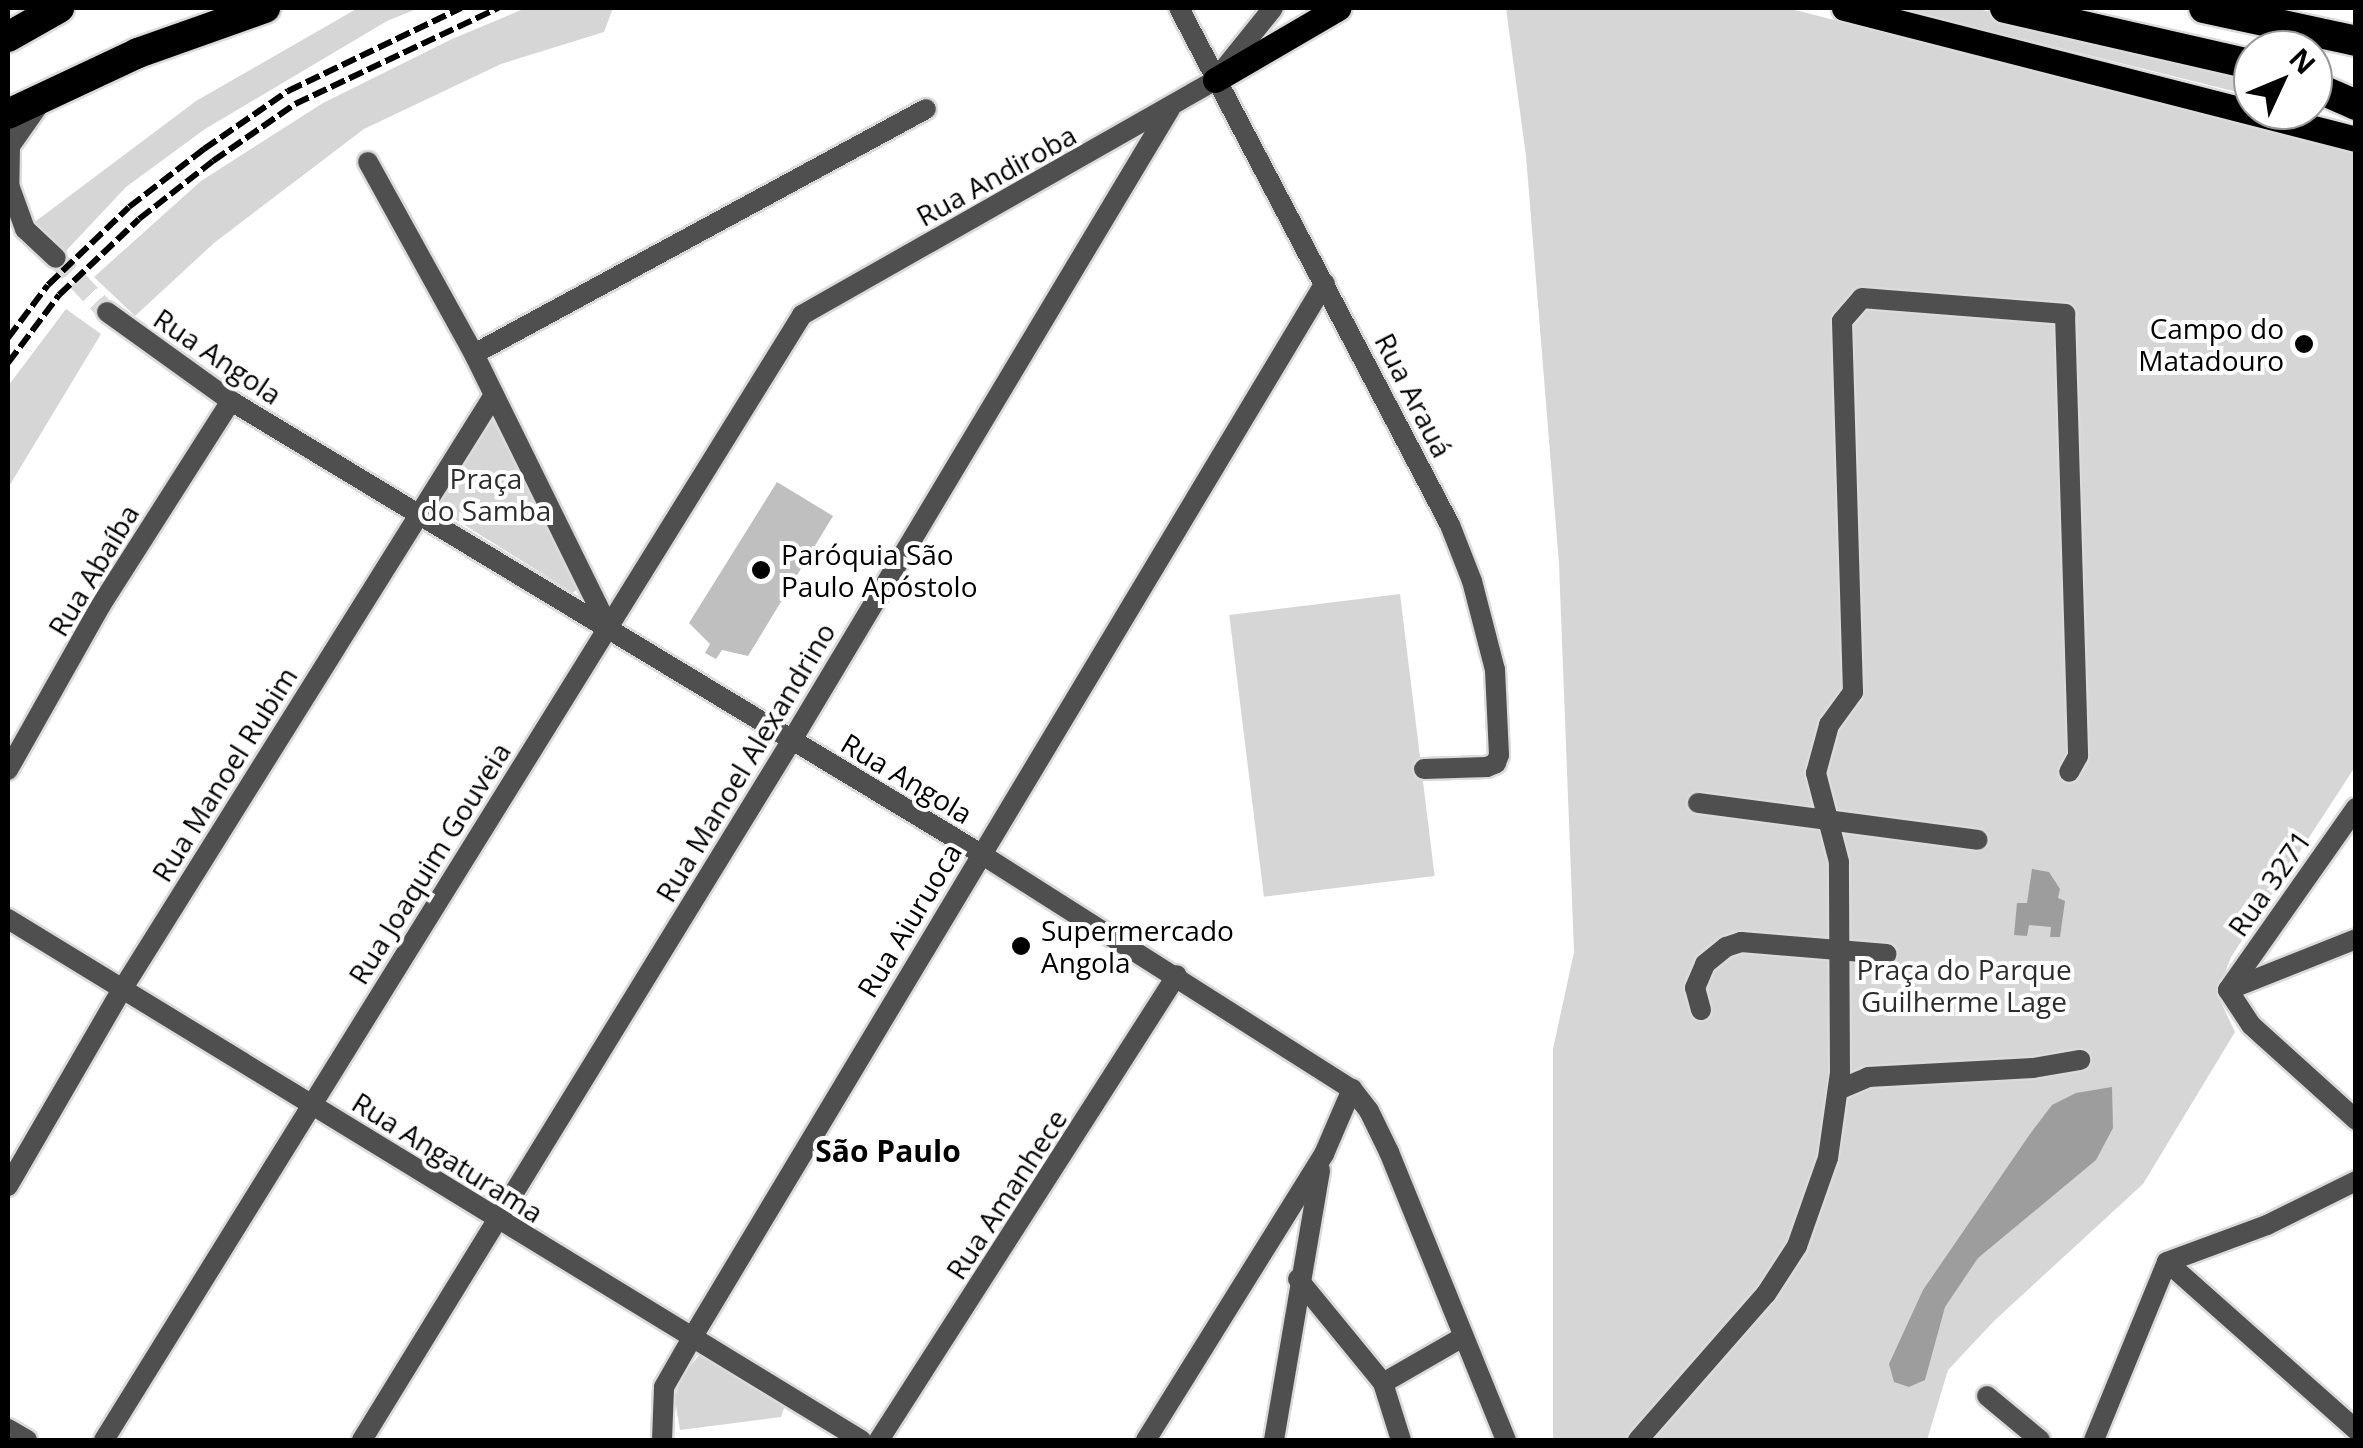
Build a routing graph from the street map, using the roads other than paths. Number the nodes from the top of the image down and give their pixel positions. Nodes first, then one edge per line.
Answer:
1 (59, 8) edge
2 (265, 8) edge
3 (1179, 8) edge
4 (1273, 8) edge
5 (1338, 8) edge
6 (1844, 8) edge
7 (2005, 8) edge
8 (2204, 8) edge
9 (8, 36) edge
10 (2356, 41) edge
11 (2233, 60) edge
12 (1215, 80) junction
13 (2333, 93) edge
14 (44, 97) junction
15 (2356, 104) edge
16 (1170, 108) junction
17 (926, 109) dead end
18 (8, 114) edge
19 (2356, 139) edge
20 (368, 162) dead end
21 (16, 227) edge
22 (56, 258) tunnel mouth
23 (1325, 282) junction
24 (107, 312) tunnel mouth
25 (802, 315) joint
26 (474, 354) junction
27 (494, 395) junction
28 (230, 401) junction
29 (417, 514) junction
30 (610, 628) junction
31 (792, 740) junction
32 (1424, 769) dead end
33 (8, 770) edge
34 (2069, 772) dead end
35 (1698, 804) dead end
36 (2356, 808) edge
37 (1830, 819) junction
38 (1978, 840) dead end
39 (981, 854) junction
40 (8, 919) edge
41 (2356, 939) edge
42 (1838, 951) junction
43 (1887, 954) dead end
44 (1177, 975) junction
45 (123, 988) junction
46 (2228, 990) junction
47 (1701, 1010) dead end
48 (2080, 1060) dead end
49 (1352, 1090) junction
50 (1838, 1090) junction
51 (310, 1103) junction
52 (2356, 1120) edge
53 (1324, 1154) junction
54 (2356, 1181) edge
55 (8, 1186) edge
56 (496, 1220) junction
57 (2167, 1262) junction
58 (1298, 1279) junction
59 (1463, 1337) junction
60 (692, 1338) junction
61 (1383, 1383) junction
62 (1987, 1396) dead end
63 (8, 1429) edge
64 (2356, 1430) edge
65 (27, 1440) edge
66 (104, 1440) edge
67 (362, 1440) edge
68 (662, 1440) edge
69 (860, 1440) edge
70 (879, 1440) edge
71 (1146, 1440) edge
72 (1274, 1440) edge
73 (1401, 1440) edge
74 (1506, 1440) edge
75 (1638, 1440) edge
76 (2040, 1440) edge
77 (2094, 1440) edge

1 - 9 highway
2 - 14 highway
3 - 12 street, Rua Arauá
4 - 12 street
5 - 12 main road
6 - 19 main road
7 - 11 highway
8 - 10 highway
12 - 16 street, Rua Andiroba
12 - 23 street, Rua Arauá
13 - 15 highway
14 - 18 highway
14 - 21 street
16 - 25 street, Rua Andiroba
16 - 31 street, Rua Manoel Alexandrino
17 - 26 street
20 - 26 street
21 - 22 street
23 - 32 street, Rua Arauá
23 - 39 street, Rua Aiuruoca
24 - 28 street, Rua Angola
25 - 30 street, Rua Joaquim Gouveia
26 - 27 street
27 - 29 street, Rua Manoel Rubim
27 - 30 street
28 - 29 street, Rua Angola
28 - 33 street, Rua Abaíba
29 - 30 street, Rua Angola
29 - 45 street, Rua Manoel Rubim
30 - 31 street, Rua Angola
30 - 51 street, Rua Joaquim Gouveia
31 - 39 street, Rua Angola
31 - 56 street, Rua Manoel Alexandrino
34 - 37 street
35 - 37 street
36 - 46 street, Rua 3271
37 - 38 street
37 - 42 street
39 - 44 street, Rua Angola
39 - 60 street, Rua Aiuruoca
40 - 45 street, Rua Angaturama
41 - 46 street
42 - 43 street
42 - 47 street
42 - 50 street
44 - 49 street, Rua Angola
44 - 70 street, Rua Amanhece
45 - 51 street, Rua Angaturama
45 - 55 street, Rua Manoel Rubim
46 - 52 street
48 - 50 street
49 - 53 street
49 - 59 street, Rua Angola
50 - 75 street
51 - 56 street, Rua Angaturama
51 - 66 street, Rua Joaquim Gouveia
53 - 58 street
53 - 71 street
54 - 57 street
56 - 60 street, Rua Angaturama
56 - 67 street, Rua Manoel Alexandrino
57 - 64 street
57 - 77 street
58 - 61 street
58 - 72 street
59 - 61 street
59 - 74 street, Rua Angola
60 - 68 street, Rua Aiuruoca
60 - 69 street, Rua Angaturama
61 - 73 street
62 - 76 street
63 - 65 street

